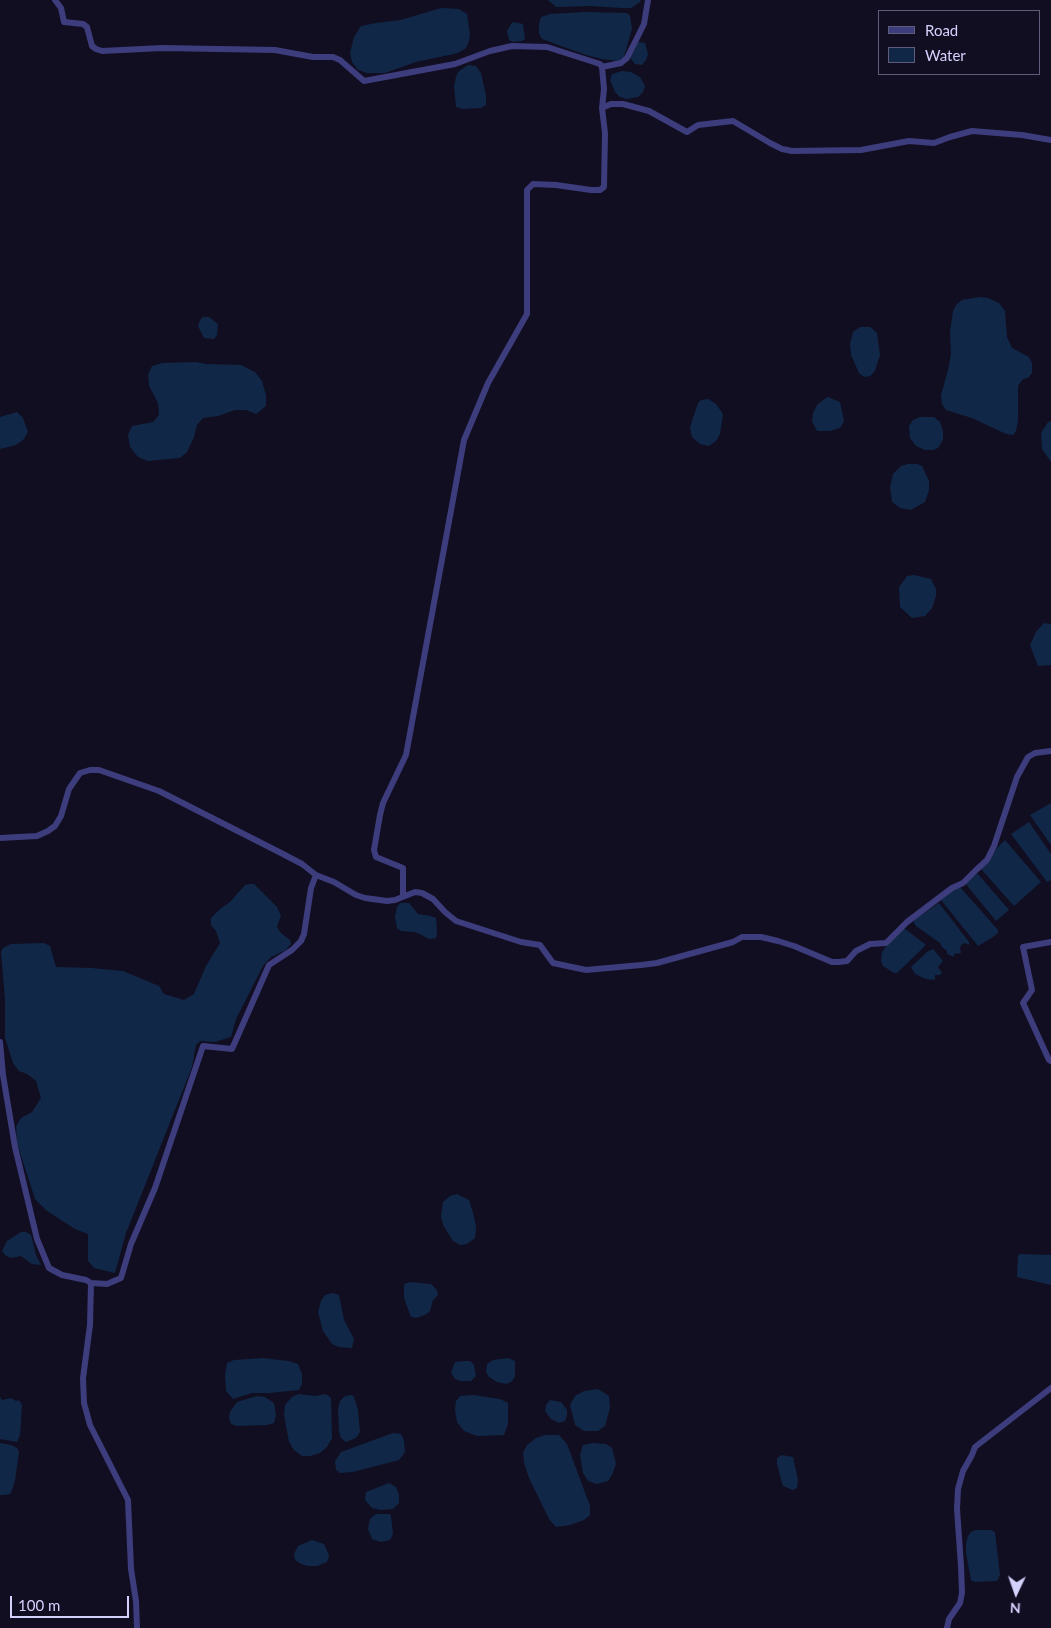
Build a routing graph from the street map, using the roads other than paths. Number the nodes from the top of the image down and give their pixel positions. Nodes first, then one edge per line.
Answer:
1 (55, 0) edge
2 (648, 0) edge
3 (602, 67) junction
4 (602, 108) junction
5 (1051, 140) edge
6 (1051, 751) edge
7 (0, 838) edge
8 (316, 876) junction
9 (402, 896) junction
10 (1051, 942) edge
11 (0, 1042) edge
12 (1051, 1061) edge
13 (92, 1283) junction
14 (1051, 1388) edge
15 (137, 1628) edge
16 (947, 1628) edge

1 - 3 street
2 - 3 street
3 - 4 street
4 - 5 street
4 - 9 street
6 - 9 street
7 - 8 street
8 - 9 street
8 - 13 street
10 - 12 street
11 - 13 street
13 - 15 street
14 - 16 street

